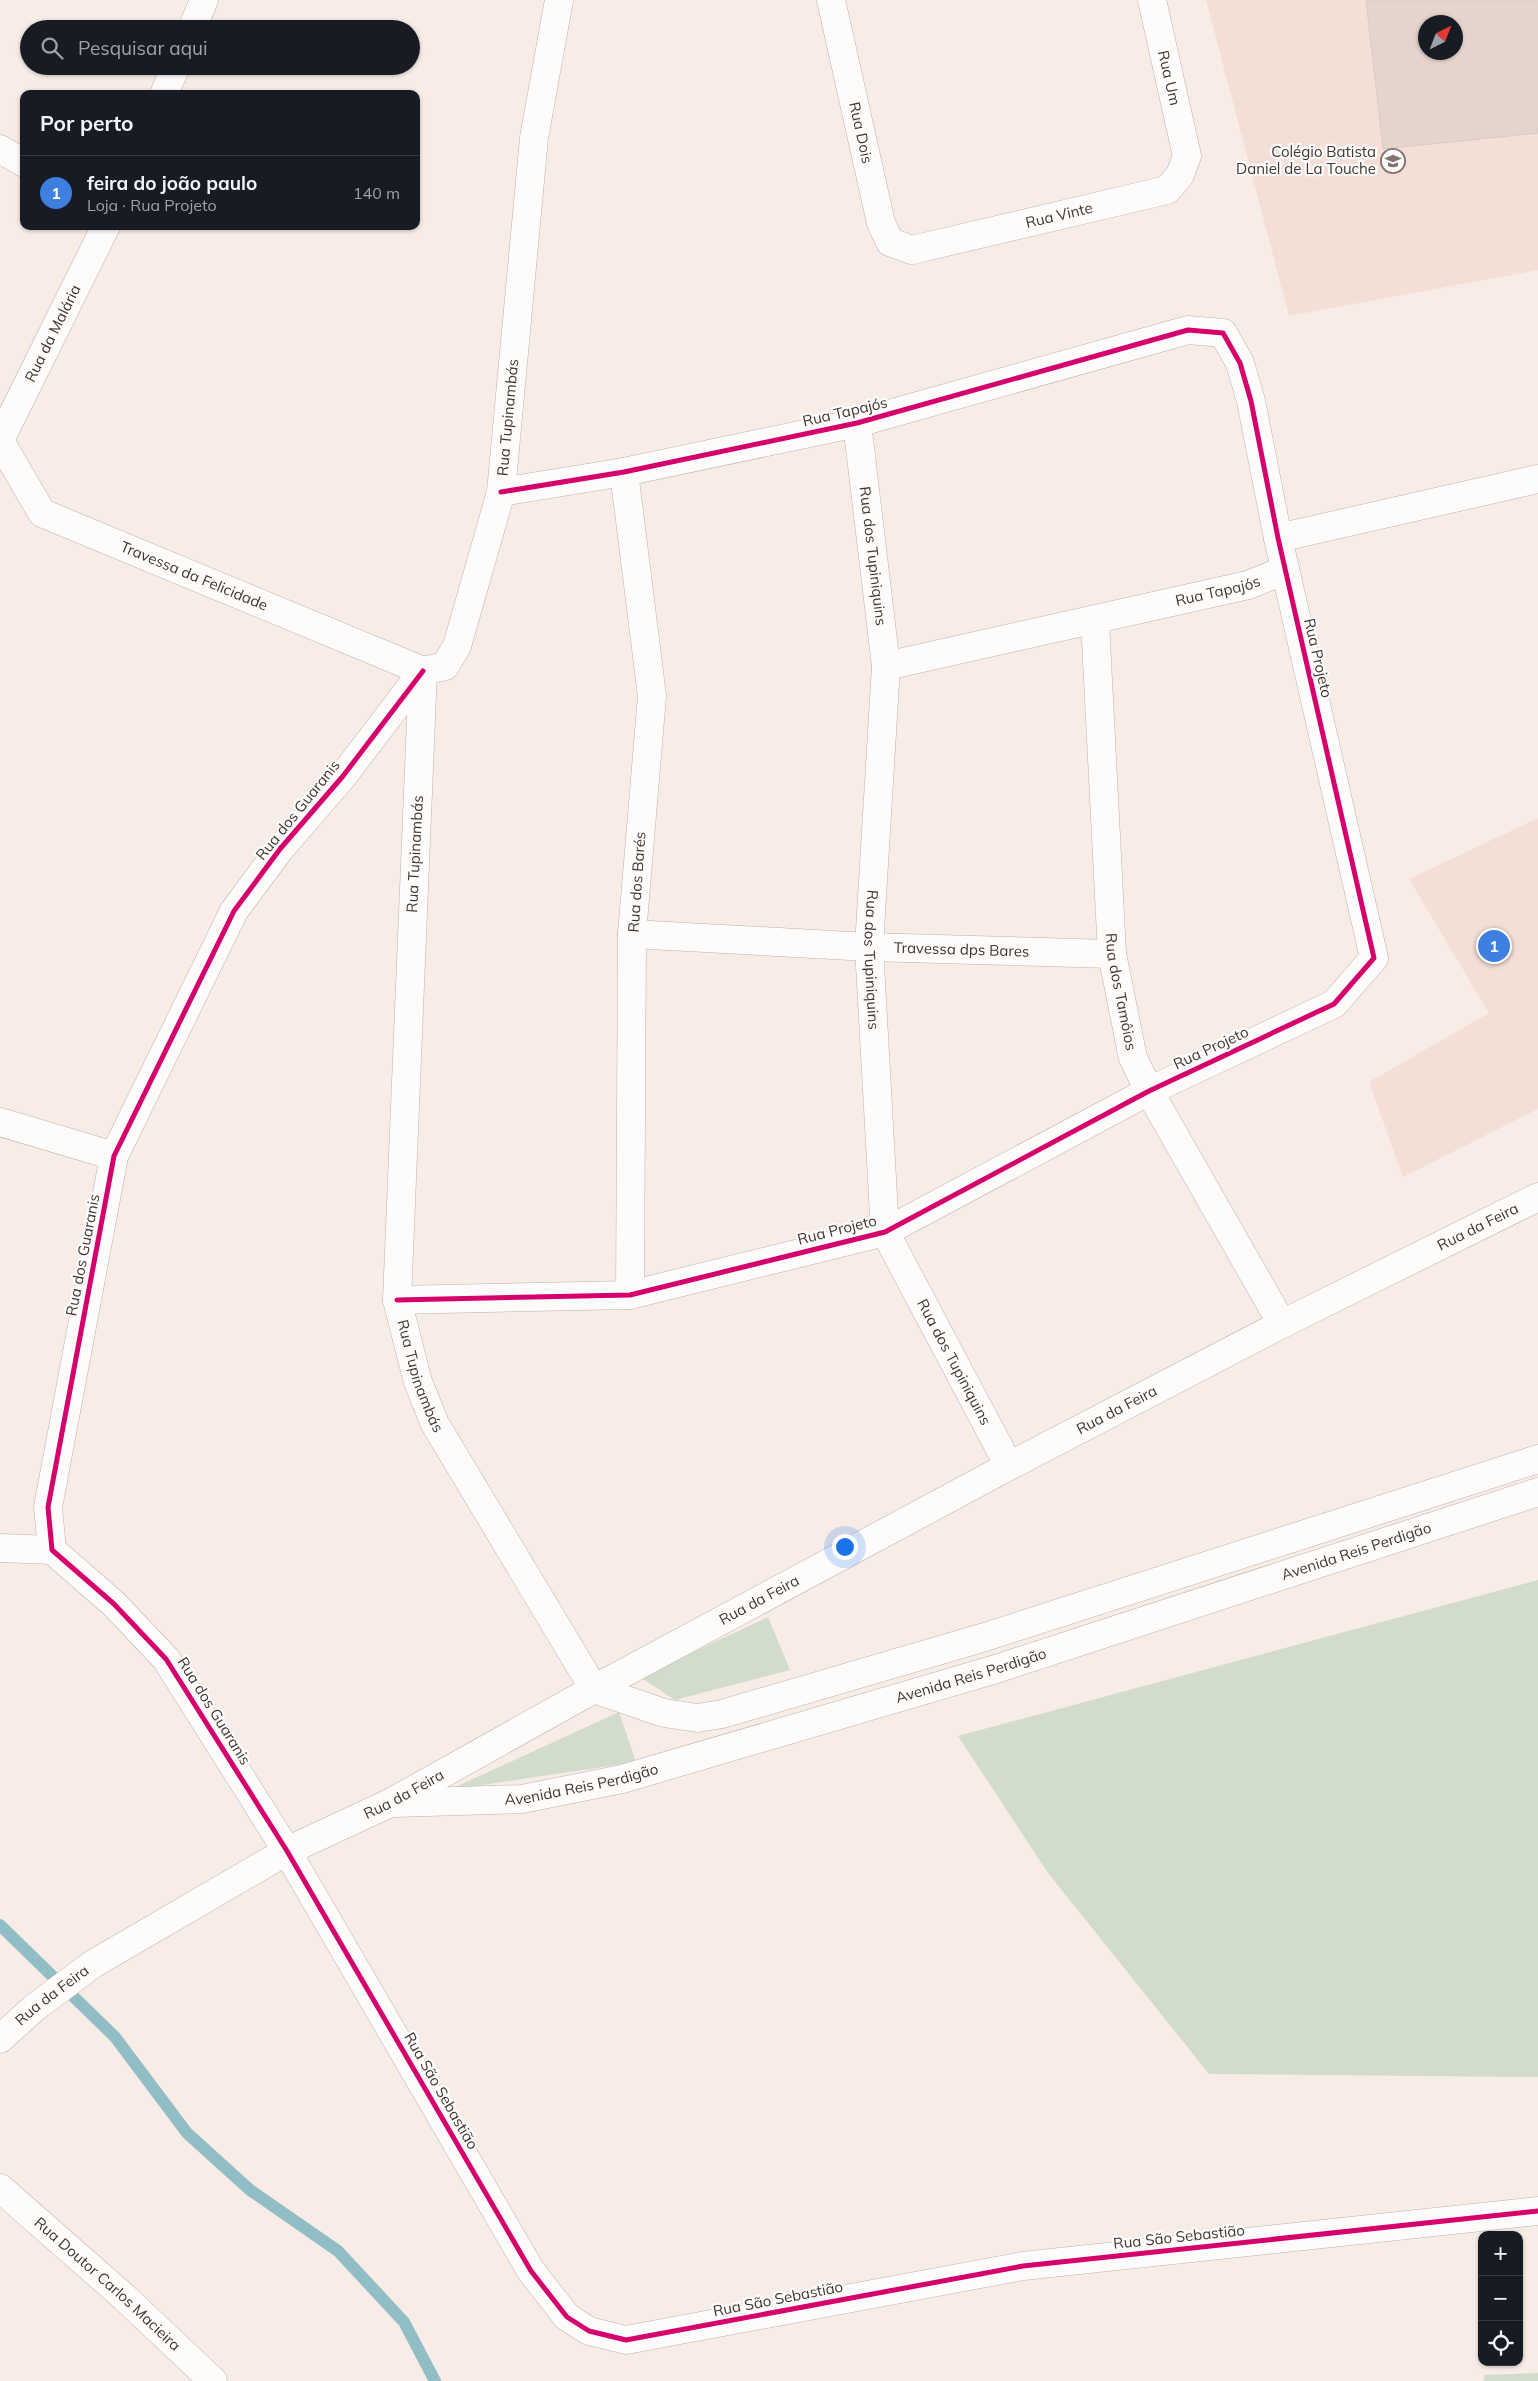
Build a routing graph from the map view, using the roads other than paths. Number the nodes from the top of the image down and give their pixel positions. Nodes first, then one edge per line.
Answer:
1 (204, 0) edge
2 (558, 0) edge
3 (831, 0) edge
4 (1152, 0) edge
5 (196, 20) edge
6 (172, 75) edge
7 (166, 90) edge
8 (0, 149) edge
9 (1186, 156) joint
10 (20, 161) edge
11 (104, 230) edge
12 (912, 250) joint
13 (1188, 330) joint
14 (857, 423) junction
15 (0, 441) edge
16 (624, 472) junction
17 (1538, 479) edge
18 (501, 492) junction
19 (1278, 538) junction
20 (1285, 570) junction
21 (1095, 621) junction
22 (886, 666) junction
23 (423, 671) junction
24 (632, 934) junction
25 (869, 947) junction
26 (1112, 954) junction
27 (1149, 1091) junction
28 (0, 1122) edge
29 (114, 1156) junction
30 (1538, 1198) edge
31 (885, 1232) junction
32 (630, 1295) junction
33 (397, 1300) junction
34 (1282, 1324) junction
35 (1538, 1459) edge
36 (1009, 1466) junction
37 (1538, 1492) edge
38 (0, 1548) edge
39 (52, 1550) junction
40 (985, 1637) junction
41 (996, 1669) junction
42 (594, 1690) junction
43 (390, 1803) junction
44 (287, 1851) junction
45 (0, 2038) edge
46 (0, 2188) edge
47 (1538, 2211) edge
48 (213, 2381) edge

1 - 5 street
2 - 18 street, Rua Tupinambás
3 - 12 street, Rua Dois
4 - 9 street, Rua Um
6 - 7 street
8 - 10 street
9 - 12 street, Rua Vinte
11 - 15 street, Rua da Malária
13 - 14 street, Rua Tapajós
13 - 19 street, Rua Projeto
14 - 16 street, Rua Tapajós
14 - 22 street, Rua dos Tupiniquins
15 - 23 street, Travessa da Felicidade
16 - 18 street, Rua Tapajós
16 - 24 street, Rua dos Barés
17 - 19 street
18 - 23 street, Rua Tupinambás
19 - 20 street, Rua Projeto
20 - 21 street, Rua Tapajós
20 - 27 street, Rua Projeto
21 - 22 street, Rua Tapajós
21 - 26 street, Rua dos Tamôios
22 - 25 street, Rua dos Tupiniquins
23 - 29 street, Rua dos Guaranis
23 - 33 street, Rua Tupinambás
24 - 25 street, Travessa dps Bares
24 - 32 street, Rua dos Barés
25 - 26 street, Travessa dps Bares
25 - 31 street, Rua dos Tupiniquins
26 - 27 street, Rua dos Tamôios
27 - 31 street, Rua Projeto
27 - 34 street, Rua dos Tamôios
28 - 29 street
29 - 39 street, Rua dos Guaranis
30 - 34 street, Rua da Feira
31 - 32 street, Rua Projeto
31 - 36 street, Rua dos Tupiniquins
32 - 33 street, Rua Projeto
33 - 42 street, Rua Tupinambás
34 - 36 street, Rua da Feira
35 - 40 street, Avenida Reis Perdigão
36 - 42 street, Rua da Feira
37 - 41 street, Avenida Reis Perdigão
38 - 39 street
39 - 44 street, Rua dos Guaranis
40 - 41 street
40 - 42 street, Avenida Reis Perdigão
41 - 43 street, Avenida Reis Perdigão
42 - 43 street, Rua da Feira
43 - 44 street, Rua da Feira
44 - 45 street, Rua da Feira
44 - 47 street, Rua São Sebastião
46 - 48 street, Rua Doutor Carlos Macieira

